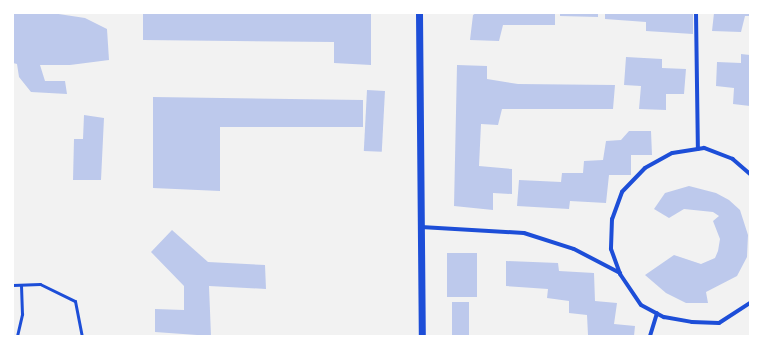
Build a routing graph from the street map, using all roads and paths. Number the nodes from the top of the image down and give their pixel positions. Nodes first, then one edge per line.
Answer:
1 (419, 13) edge
2 (696, 13) edge
3 (698, 149) junction
4 (750, 174) edge
5 (421, 227) junction
6 (620, 274) junction
7 (13, 285) edge
8 (21, 285) junction
9 (750, 303) edge
10 (657, 313) junction
11 (17, 336) edge
12 (82, 336) edge
13 (422, 336) edge
14 (650, 336) edge

1 - 5 street
2 - 3 street
3 - 4 street
3 - 6 street
5 - 6 street
5 - 13 street
6 - 10 street
7 - 8 lane
8 - 11 lane
8 - 12 lane
9 - 10 street
10 - 14 street

